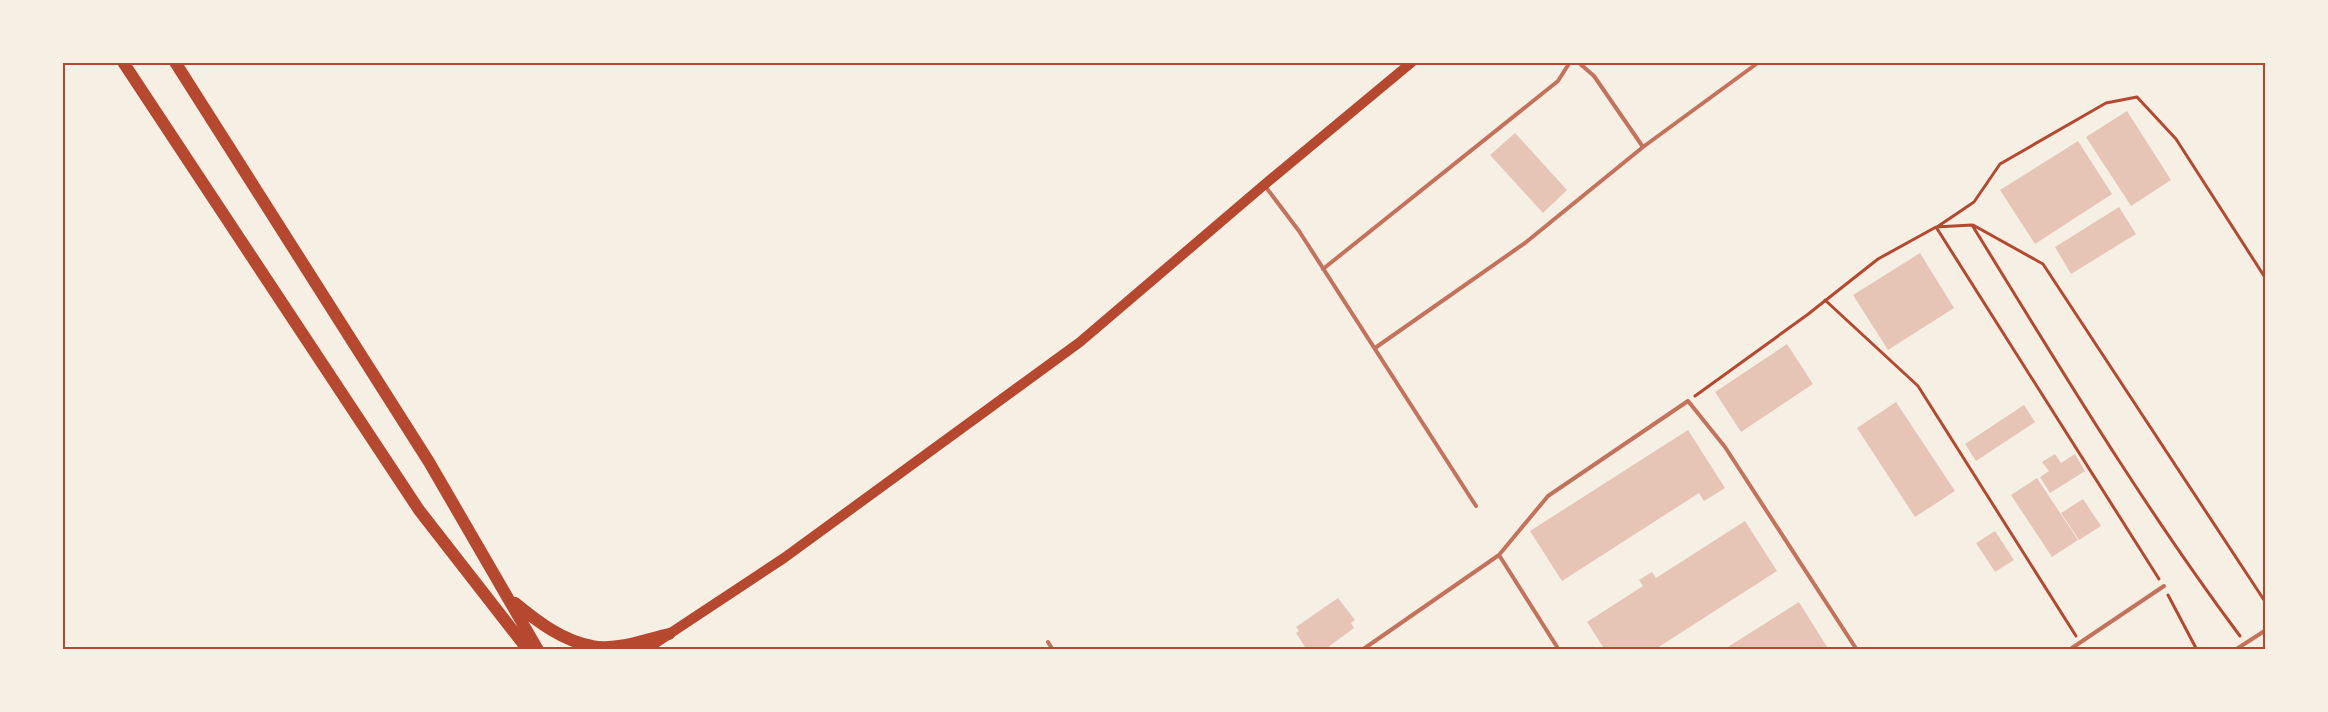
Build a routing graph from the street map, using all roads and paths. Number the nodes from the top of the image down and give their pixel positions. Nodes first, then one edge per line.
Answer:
1 (123, 62) edge
2 (175, 62) edge
3 (1412, 62) edge
4 (1570, 62) edge
5 (1578, 62) edge
6 (1760, 62) edge
7 (1643, 147) junction
8 (1264, 185) junction
9 (1972, 225) junction
10 (1936, 227) junction
11 (1323, 269) junction
12 (2266, 279) edge
13 (1825, 300) junction
14 (1375, 348) junction
15 (1688, 401) junction
16 (1476, 506) dead end
17 (1499, 555) junction
18 (2164, 586) junction
19 (507, 596) junction
20 (2266, 603) edge
21 (2266, 630) edge
22 (669, 634) junction
23 (1048, 642) dead end
24 (2080, 642) junction
25 (2245, 643) junction
26 (528, 650) edge
27 (538, 650) edge
28 (645, 650) edge
29 (1053, 650) edge
30 (1362, 650) edge
31 (1559, 650) edge
32 (1857, 650) edge
33 (2069, 650) edge
34 (2197, 650) edge
35 (2235, 650) edge

1 - 26 main road
2 - 19 main road
3 - 8 main road
4 - 11 lane
5 - 7 lane
6 - 7 lane
7 - 14 lane
8 - 11 lane
8 - 22 main road
9 - 10 path
9 - 20 path
9 - 25 path
10 - 12 path
10 - 13 path
10 - 18 path
11 - 14 lane
13 - 15 path
13 - 24 path
14 - 16 lane
15 - 17 lane
15 - 32 lane
17 - 30 lane
17 - 31 lane
18 - 24 lane
18 - 34 path
19 - 22 main road
19 - 27 main road
21 - 25 lane
22 - 28 main road
23 - 29 lane
24 - 33 lane
25 - 35 lane

